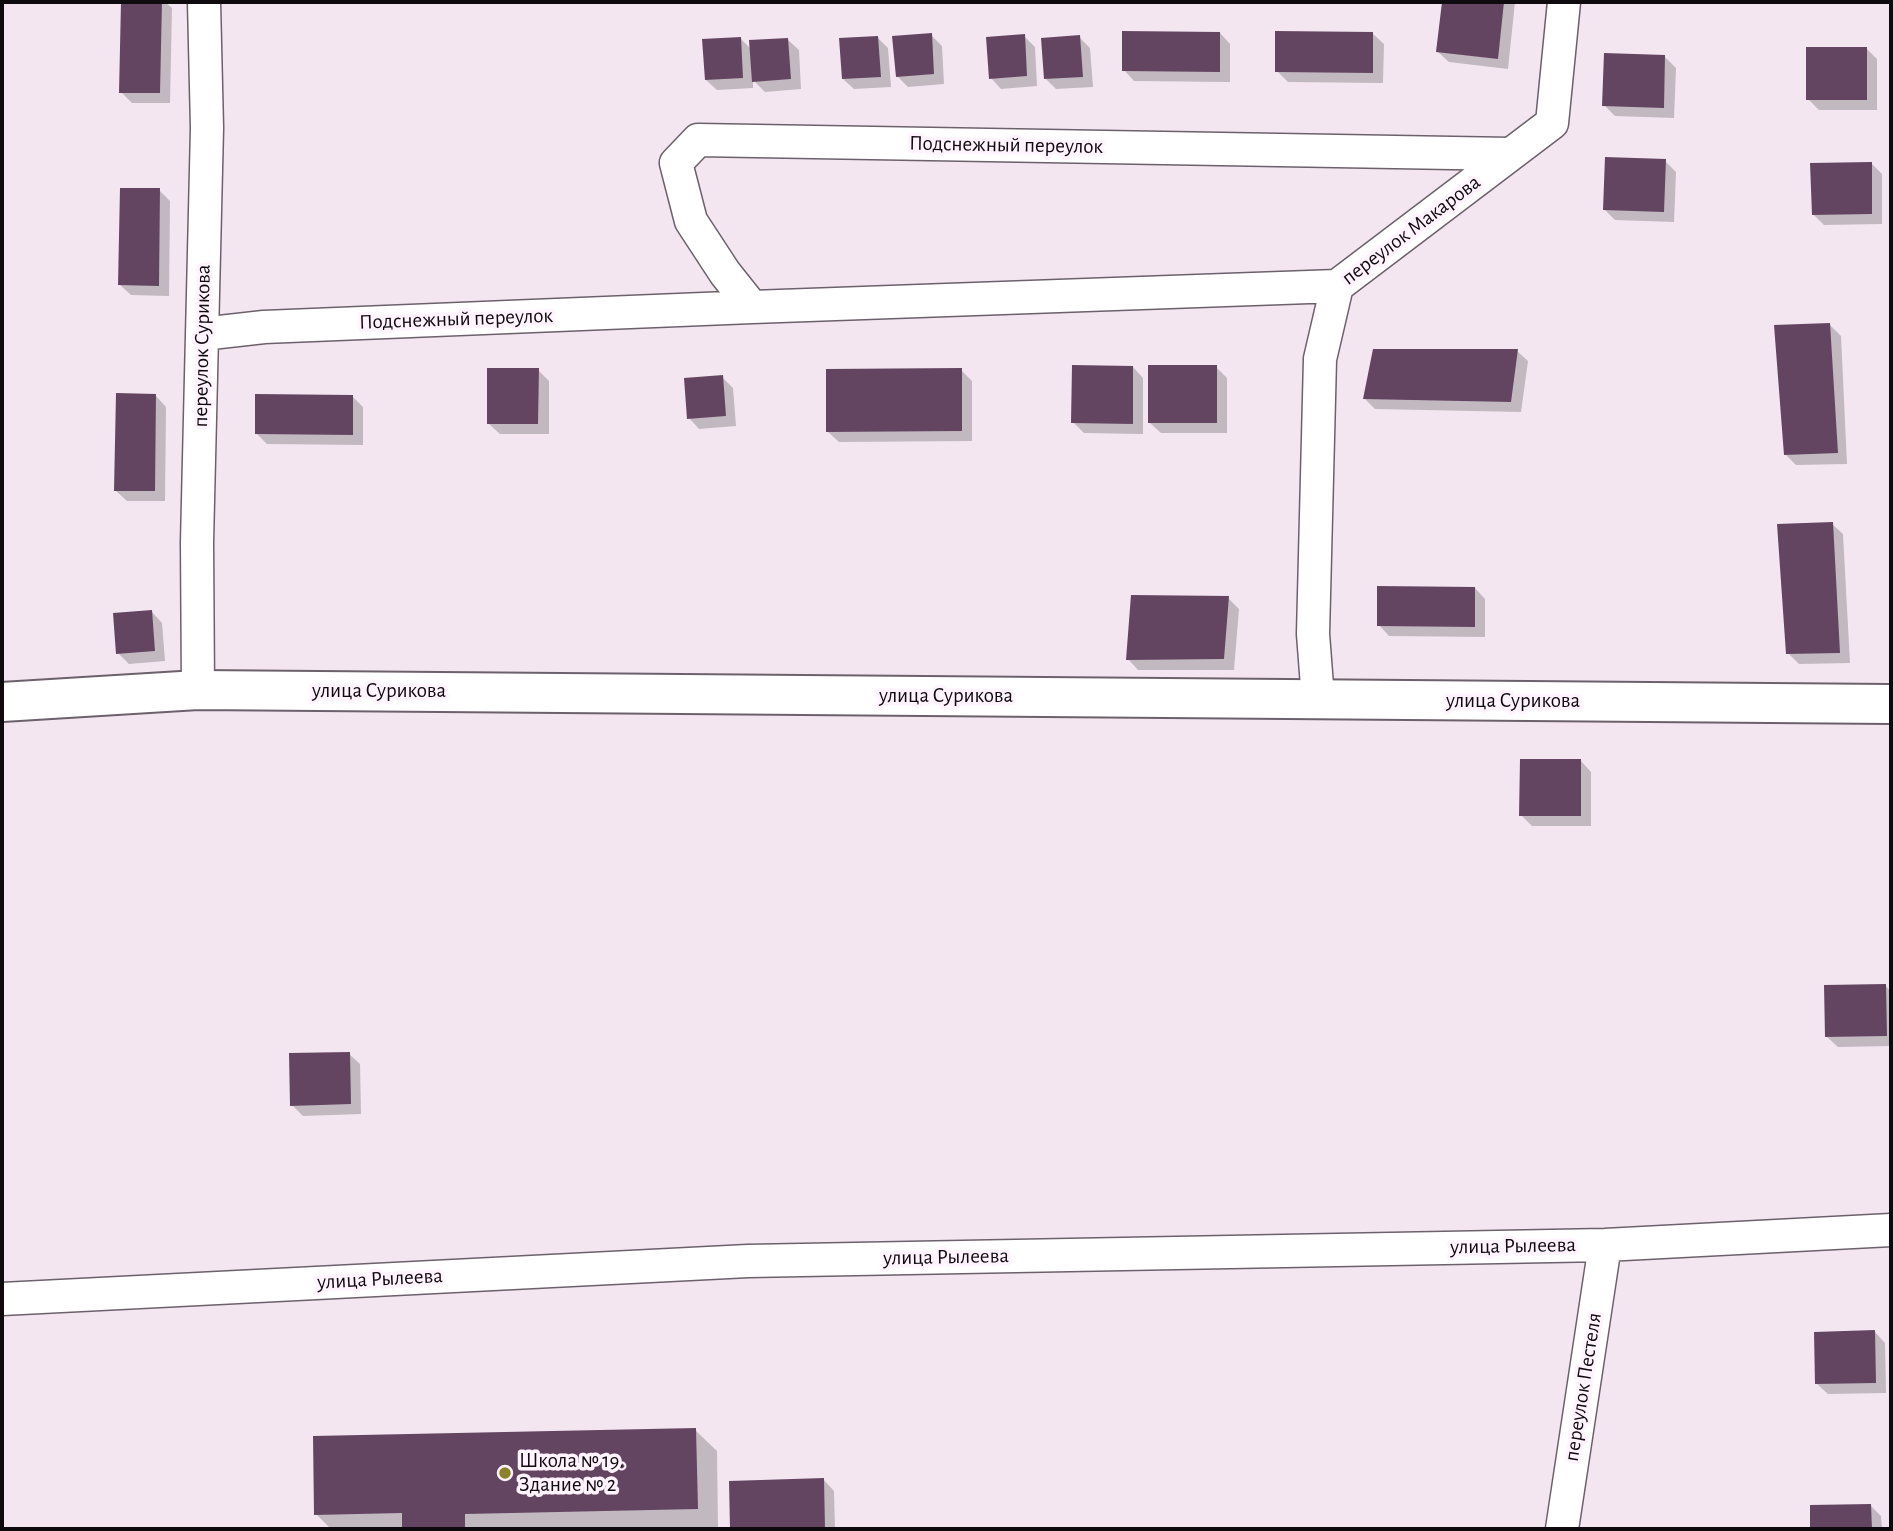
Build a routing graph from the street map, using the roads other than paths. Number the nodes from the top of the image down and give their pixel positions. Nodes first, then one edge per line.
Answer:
1 (204, 2) edge
2 (1564, 2) edge
3 (1511, 154) junction
4 (1337, 286) junction
5 (752, 307) junction
6 (202, 334) junction
7 (198, 690) junction
8 (1318, 699) junction
9 (2, 702) edge
10 (1891, 704) edge
11 (1891, 1230) edge
12 (1605, 1245) junction
13 (2, 1299) edge
14 (1562, 1529) edge

1 - 6 street, переулок Сурикова
2 - 3 street, переулок Макарова
3 - 4 street, переулок Макарова
3 - 5 street, Подснежный переулок
4 - 5 street, Подснежный переулок
4 - 8 street, переулок Макарова
5 - 6 street, Подснежный переулок
6 - 7 street, переулок Сурикова
7 - 8 main road, улица Сурикова
7 - 9 main road, улица Сурикова
8 - 10 main road, улица Сурикова
11 - 12 street, улица Рылеева
12 - 13 street, улица Рылеева
12 - 14 street, переулок Пестеля

